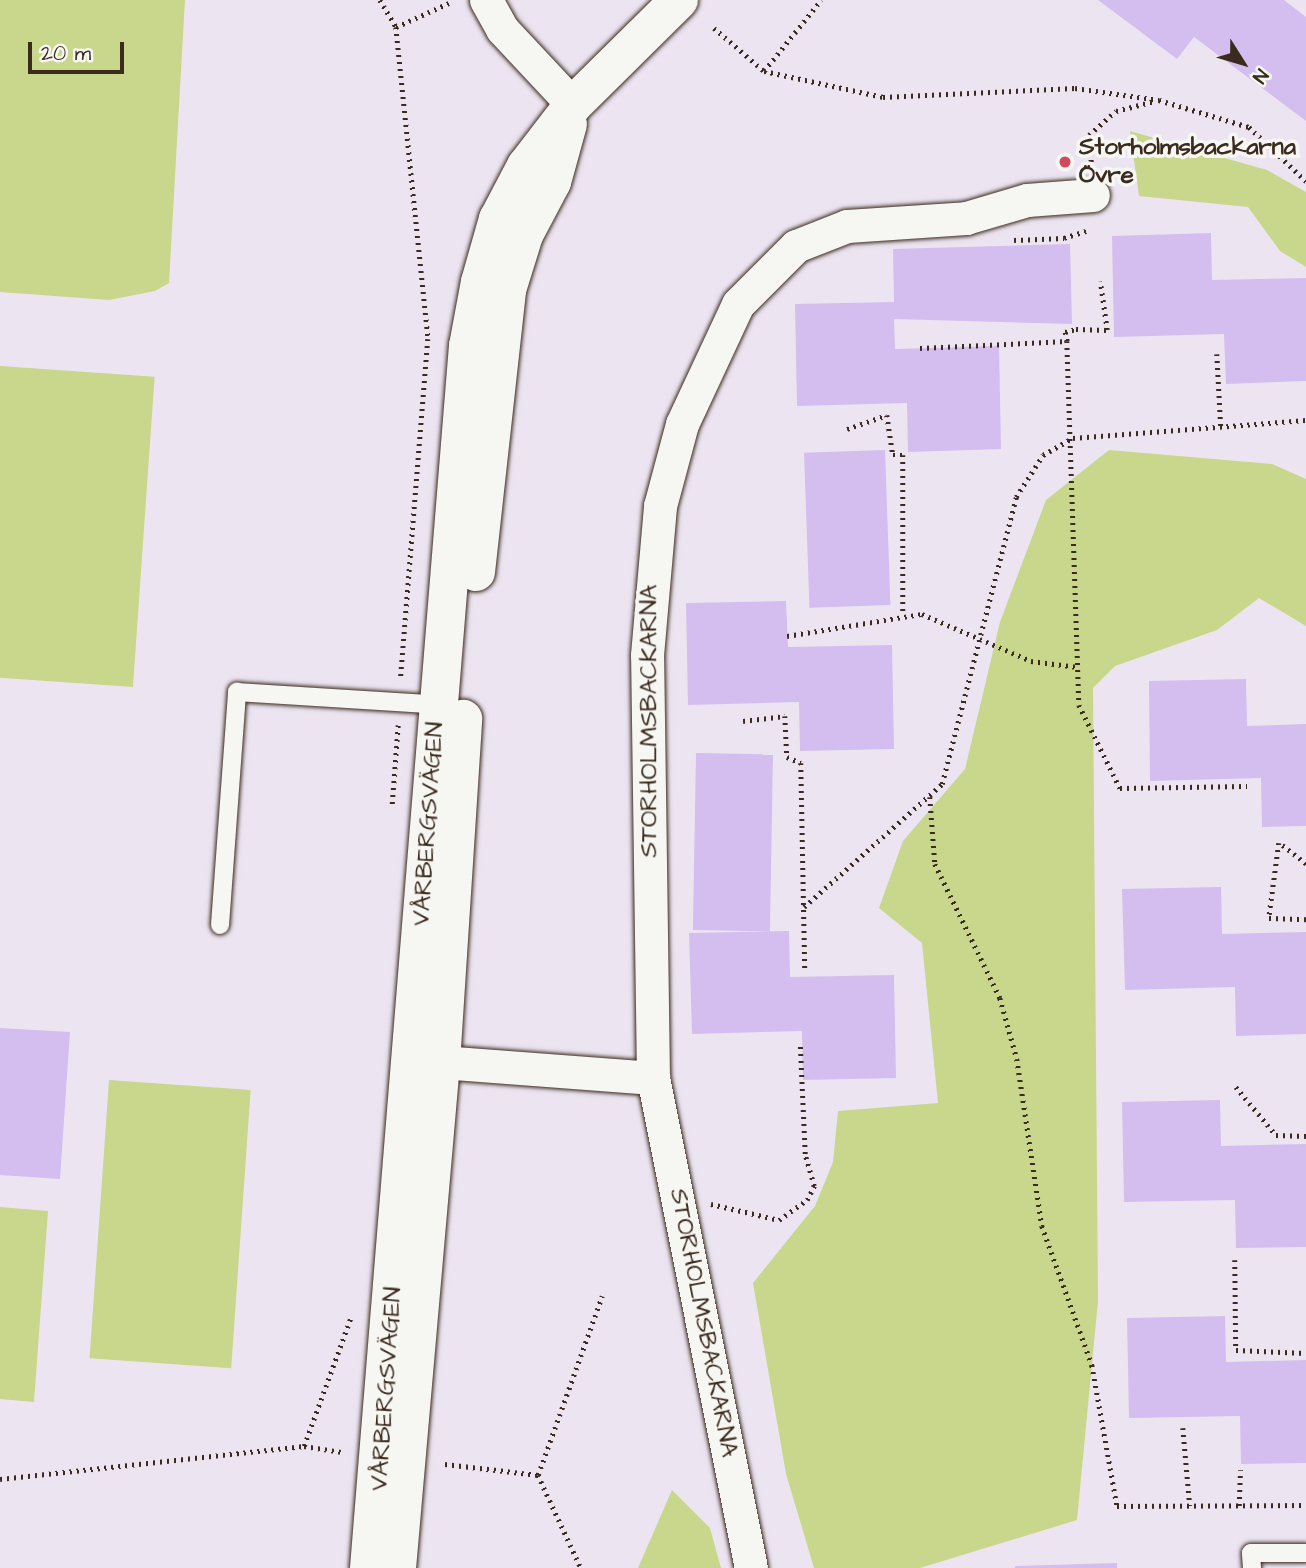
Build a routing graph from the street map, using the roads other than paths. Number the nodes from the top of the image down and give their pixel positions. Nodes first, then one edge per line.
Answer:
1 (486, 0) edge
2 (679, 0) edge
3 (573, 105) junction
4 (1093, 195) road end
5 (451, 706) junction
6 (220, 925) dead end
7 (426, 1062) junction
8 (653, 1078) junction
9 (1306, 1553) edge
10 (369, 1568) edge
11 (397, 1568) edge
12 (751, 1568) edge
13 (1252, 1568) edge

1 - 3 street
2 - 3 street, VÅRBERGSVÄGEN
3 - 5 street, VÅRBERGSVÄGEN
4 - 8 street, STORHOLMSBACKARNA
5 - 6 lane
5 - 7 street, VÅRBERGSVÄGEN
7 - 8 street
7 - 10 street, VÅRBERGSVÄGEN
7 - 11 street, VÅRBERGSVÄGEN
8 - 12 street, STORHOLMSBACKARNA
9 - 13 lane

